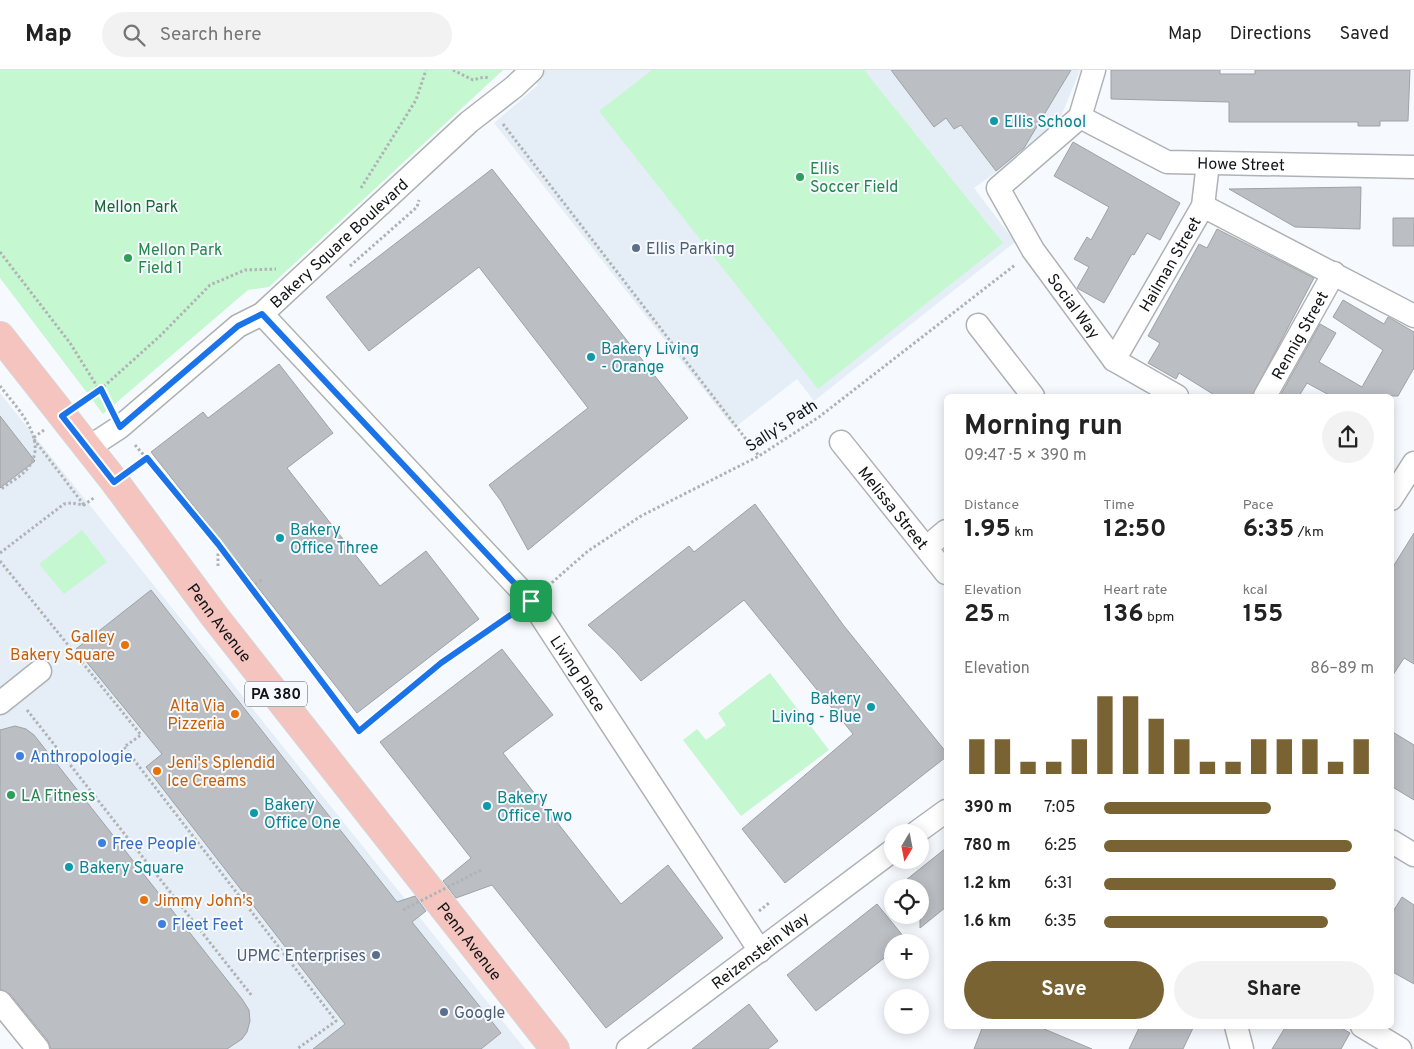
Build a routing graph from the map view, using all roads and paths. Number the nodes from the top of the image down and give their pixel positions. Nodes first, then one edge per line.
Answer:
1 (426, 70) edge
2 (532, 70) edge
3 (1094, 70) edge
4 (490, 107) junction
5 (1080, 117) junction
6 (1208, 163) junction
7 (1414, 167) edge
8 (358, 193) dead end
9 (1204, 206) junction
10 (1033, 250) junction
11 (0, 252) edge
12 (279, 269) dead end
13 (1334, 273) junction
14 (262, 314) junction
15 (1414, 316) edge
16 (978, 325) dead end
17 (0, 336) edge
18 (1114, 360) junction
19 (0, 386) edge
20 (101, 389) junction
21 (1031, 394) edge
22 (1174, 394) edge
23 (1266, 394) edge
24 (62, 416) junction
25 (120, 427) junction
26 (33, 438) junction
27 (841, 442) dead end
28 (88, 448) junction
29 (759, 456) junction
30 (147, 458) junction
31 (1414, 463) edge
32 (114, 482) junction
33 (0, 490) edge
34 (1394, 494) edge
35 (84, 505) junction
36 (944, 533) edge
37 (218, 544) junction
38 (927, 547) junction
39 (0, 553) edge
40 (0, 561) edge
41 (218, 566) dead end
42 (944, 570) edge
43 (263, 579) dead end
44 (250, 587) junction
45 (531, 601) junction
46 (40, 671) dead end
47 (6, 698) edge
48 (944, 812) edge
49 (928, 824) edge
50 (1394, 843) edge
51 (1414, 854) edge
52 (884, 857) edge
53 (481, 870) dead end
54 (404, 910) dead end
55 (760, 951) junction
56 (252, 996) dead end
57 (0, 1002) edge
58 (1237, 1029) edge
59 (1367, 1029) edge
60 (38, 1049) edge
61 (297, 1049) edge
62 (555, 1049) edge
63 (628, 1049) edge
64 (1242, 1049) edge
65 (1400, 1049) edge

1 - 8 path
2 - 4 street, Bakery Square Boulevard
3 - 5 street
4 - 14 street, Bakery Square Boulevard
4 - 29 path
5 - 6 street, Howe Street
5 - 10 street, Social Way
6 - 7 street, Howe Street
6 - 9 street, Hailman Street
9 - 13 street
9 - 18 street, Hailman Street
10 - 18 street, Social Way
10 - 29 path, Sally’s Path
11 - 20 path
12 - 20 path
13 - 15 street
13 - 23 street, Rennig Street
14 - 25 street, Bakery Square Boulevard
14 - 45 street, Living Place
16 - 21 street
17 - 24 main road, Penn Avenue / PA 380
18 - 22 street, Social Way
19 - 26 path
20 - 24 path
20 - 25 path
24 - 26 path
24 - 28 main road, Penn Avenue / PA 380
25 - 28 street, Bakery Square Boulevard
25 - 30 path
26 - 33 path
26 - 35 path
27 - 38 street, Melissa Street
28 - 32 main road, Penn Avenue / PA 380
29 - 45 path, Sally’s Path
30 - 32 path
30 - 37 path
31 - 34 street
32 - 35 path
32 - 62 main road, Penn Avenue / PA 380
35 - 39 path
36 - 38 street
37 - 41 path
37 - 44 path
38 - 42 street, Melissa Street
40 - 61 path
43 - 44 path
44 - 45 path, Sally’s Path
45 - 55 street, Living Place
46 - 47 street
47 - 56 path
48 - 49 street
50 - 51 street
52 - 55 street, Reizenstein Way
53 - 54 path, bridge
55 - 63 street, Reizenstein Way
57 - 60 street
58 - 64 street
59 - 65 street

